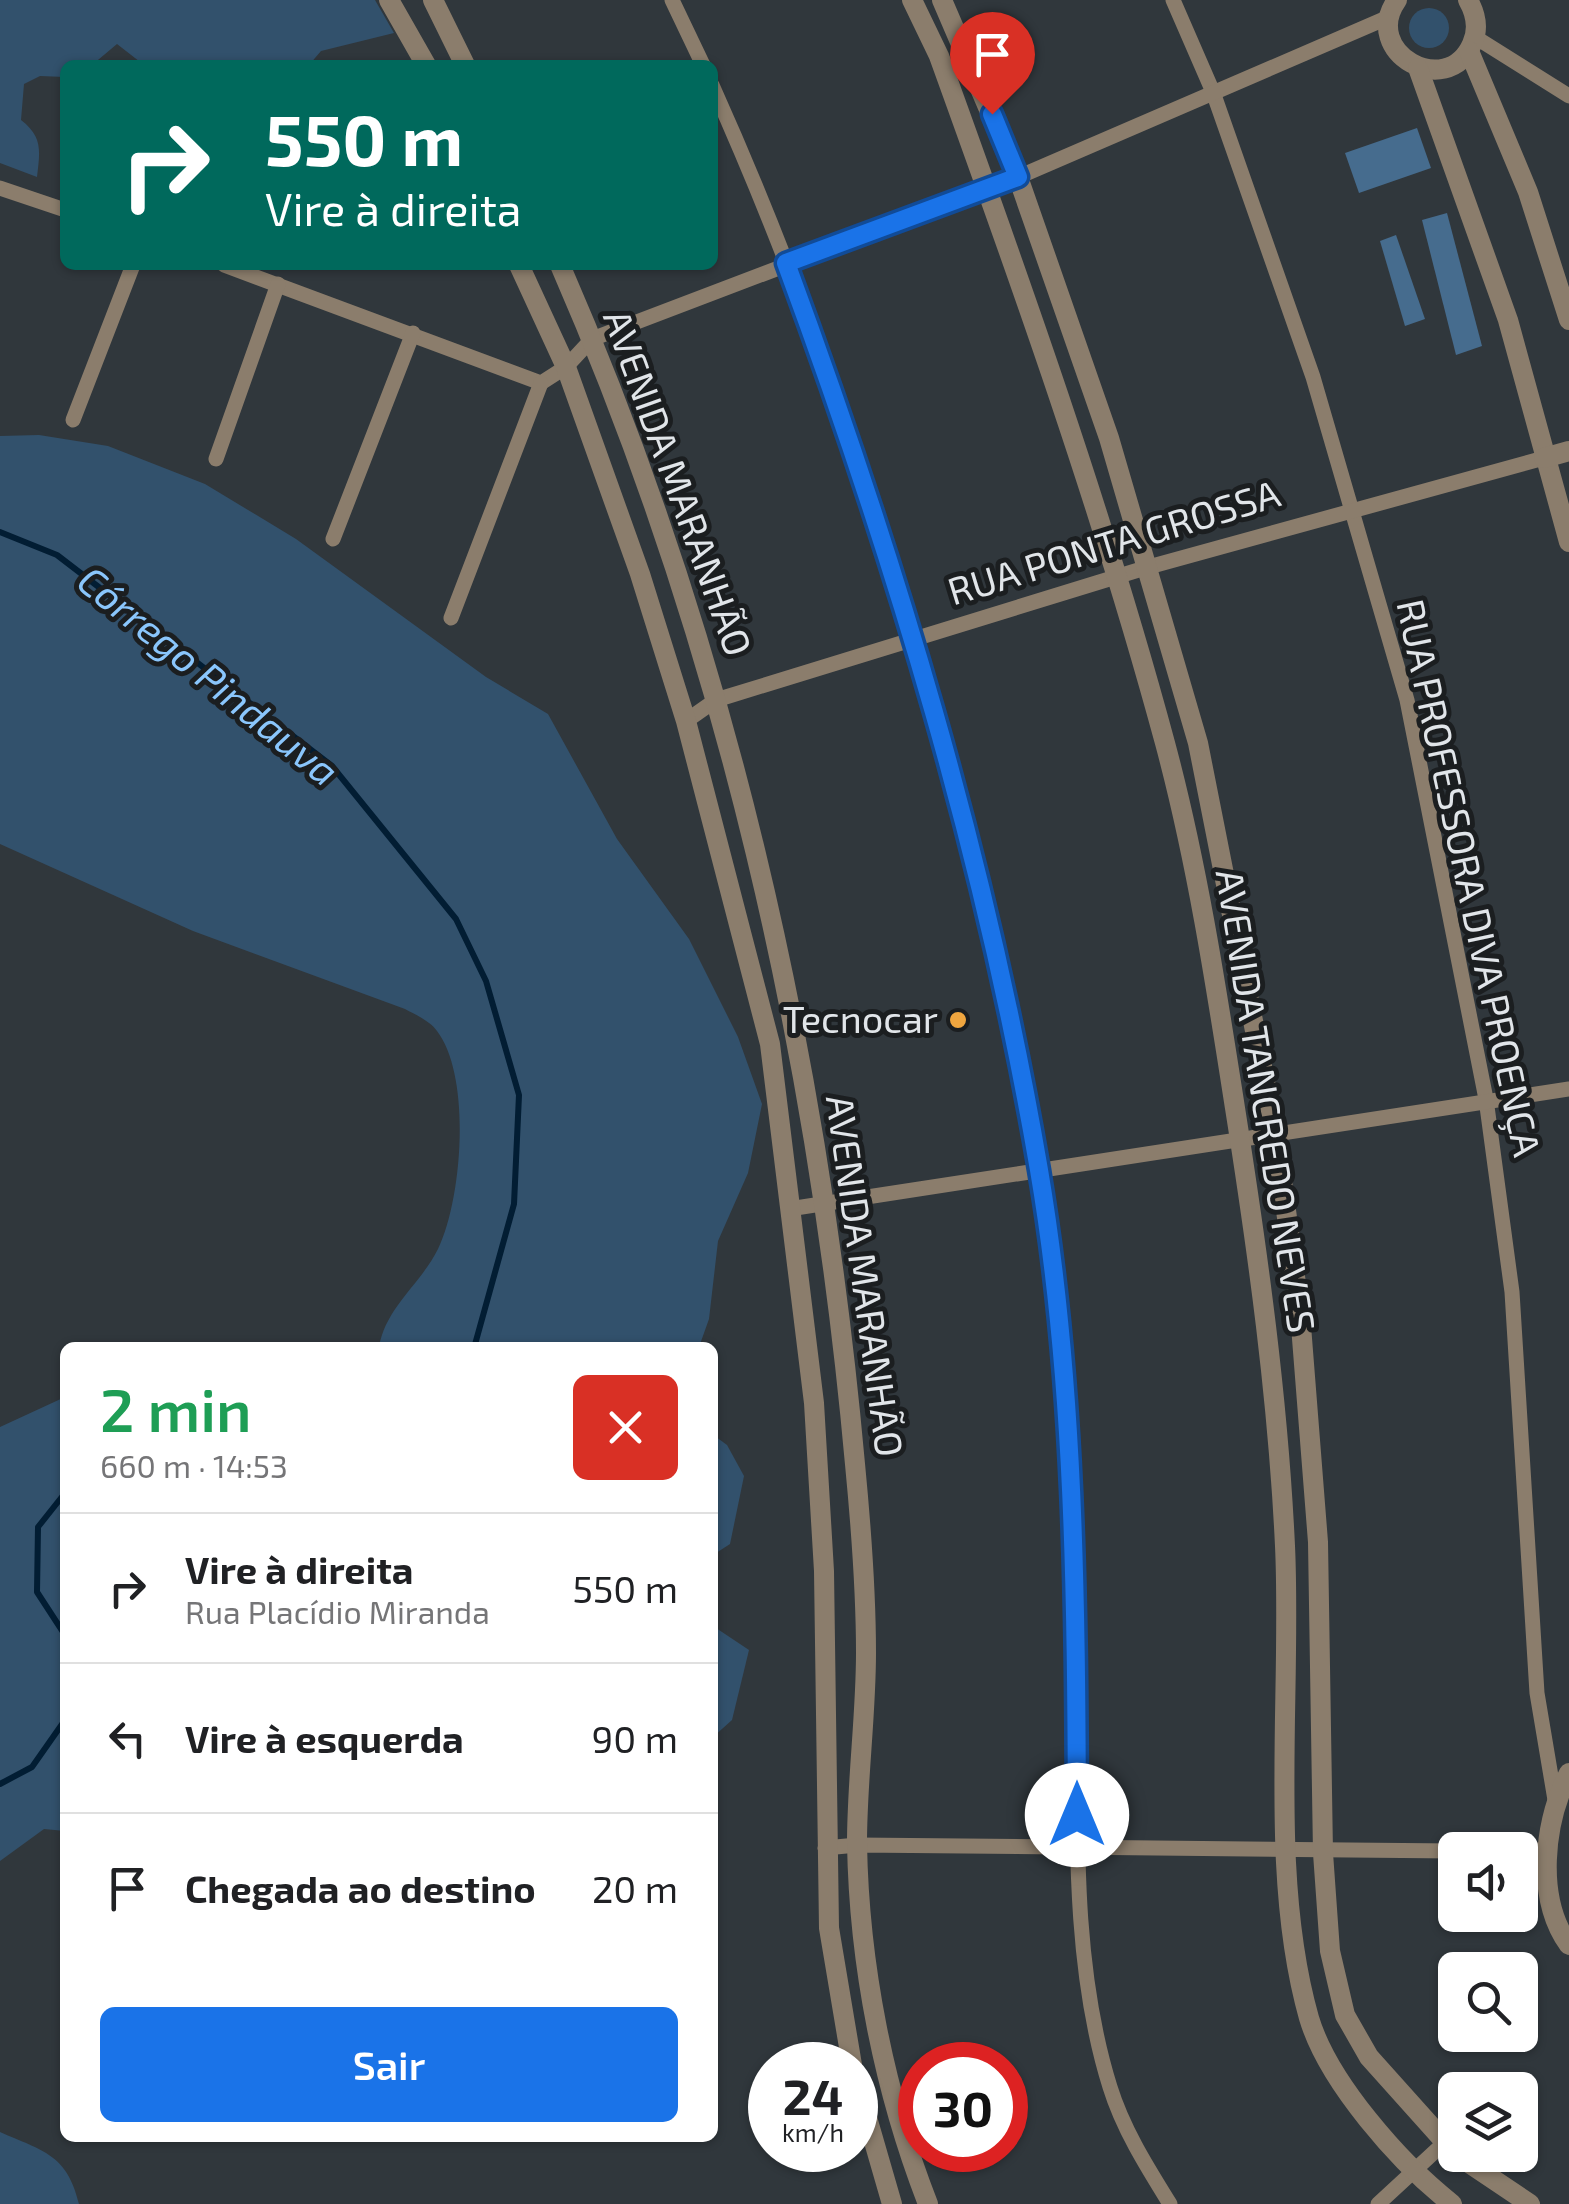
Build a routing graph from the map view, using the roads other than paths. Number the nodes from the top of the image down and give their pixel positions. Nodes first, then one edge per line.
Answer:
1 (434, 0) edge
2 (672, 0) edge
3 (912, 0) edge
4 (942, 0) edge
5 (1173, 0) edge
6 (1468, 0) edge
7 (395, 3) edge
8 (1389, 9) edge
9 (1472, 44) junction
10 (424, 60) edge
11 (463, 60) edge
12 (701, 60) edge
13 (1418, 68) junction
14 (1214, 92) junction
15 (1569, 96) edge
16 (718, 100) edge
17 (1018, 177) junction
18 (0, 188) edge
19 (987, 189) junction
20 (60, 208) edge
21 (786, 263) junction
22 (132, 270) edge
23 (238, 270) edge
24 (521, 270) edge
25 (562, 270) edge
26 (278, 284) junction
27 (1569, 320) edge
28 (413, 333) junction
29 (592, 340) junction
30 (566, 367) junction
31 (541, 383) junction
32 (73, 420) dead end
33 (1569, 452) edge
34 (1544, 458) junction
35 (216, 460) dead end
36 (1354, 508) junction
37 (333, 539) dead end
38 (1569, 542) edge
39 (1145, 568) junction
40 (1116, 580) junction
41 (451, 618) dead end
42 (915, 639) junction
43 (716, 700) junction
44 (686, 720) junction
45 (1569, 1089) edge
46 (1486, 1099) junction
47 (1276, 1137) junction
48 (1240, 1142) junction
49 (1040, 1173) junction
50 (822, 1201) junction
51 (789, 1209) junction
52 (1569, 1773) edge
53 (1556, 1800) junction
54 (857, 1844) junction
55 (825, 1848) junction
56 (1077, 1850) junction
57 (1538, 1850) edge
58 (1545, 1850) junction
59 (1288, 1851) junction
60 (1438, 1851) edge
61 (1323, 1853) junction
62 (1569, 1945) edge
63 (848, 2042) edge
64 (1438, 2135) edge
65 (878, 2156) edge
66 (1438, 2159) edge
67 (1483, 2172) edge
68 (1412, 2173) junction
69 (892, 2204) edge
70 (928, 2204) edge
71 (1170, 2204) edge
72 (1378, 2204) edge
73 (1452, 2204) edge
74 (1530, 2204) edge

1 - 11 street
2 - 12 street
3 - 19 street, AVENIDA TANCREDO NEVES
4 - 17 street, AVENIDA TANCREDO NEVES
5 - 14 street, RUA PROFESSORA DIVA PROENÇA
6 - 9 street
7 - 10 street
8 - 13 street
8 - 14 street
9 - 13 street
9 - 15 street
9 - 27 street
13 - 34 street
14 - 17 street
14 - 36 street, RUA PROFESSORA DIVA PROENÇA
16 - 21 street
17 - 19 street
17 - 39 street, AVENIDA TANCREDO NEVES
18 - 20 street
19 - 21 street
19 - 40 street, AVENIDA TANCREDO NEVES
21 - 29 street
21 - 42 street
22 - 32 street
23 - 26 street
24 - 30 street, AVENIDA MARANHÃO
25 - 29 street, AVENIDA MARANHÃO
26 - 28 street
26 - 35 street
28 - 31 street
28 - 37 street
29 - 30 street
29 - 43 street, AVENIDA MARANHÃO
30 - 31 street
30 - 44 street, AVENIDA MARANHÃO
31 - 41 street
33 - 34 street, RUA PONTA GROSSA
34 - 36 street, RUA PONTA GROSSA
34 - 38 street
36 - 39 street, RUA PONTA GROSSA
36 - 46 street, RUA PROFESSORA DIVA PROENÇA
39 - 40 street, RUA PONTA GROSSA
39 - 47 street, AVENIDA TANCREDO NEVES
40 - 42 street, RUA PONTA GROSSA
40 - 48 street, AVENIDA TANCREDO NEVES
42 - 43 street, RUA PONTA GROSSA
42 - 49 street
43 - 44 street, RUA PONTA GROSSA
43 - 50 street, AVENIDA MARANHÃO
44 - 51 street, AVENIDA MARANHÃO
45 - 46 street
46 - 47 street
46 - 53 street, RUA PROFESSORA DIVA PROENÇA
47 - 48 street
47 - 61 street, AVENIDA TANCREDO NEVES
48 - 49 street
48 - 59 street, AVENIDA TANCREDO NEVES
49 - 50 street
49 - 56 street
50 - 51 street
50 - 54 street, AVENIDA MARANHÃO
51 - 55 street, AVENIDA MARANHÃO
52 - 53 street
53 - 58 street
54 - 55 street
54 - 56 street
54 - 70 street, AVENIDA MARANHÃO
55 - 63 street, AVENIDA MARANHÃO
56 - 59 street
56 - 71 street
57 - 58 street
58 - 62 street
59 - 61 street
59 - 68 street, AVENIDA TANCREDO NEVES
60 - 61 street
61 - 64 street, AVENIDA TANCREDO NEVES
65 - 69 street
66 - 68 street
67 - 74 street, AVENIDA TANCREDO NEVES
68 - 72 street
68 - 73 street, AVENIDA TANCREDO NEVES

